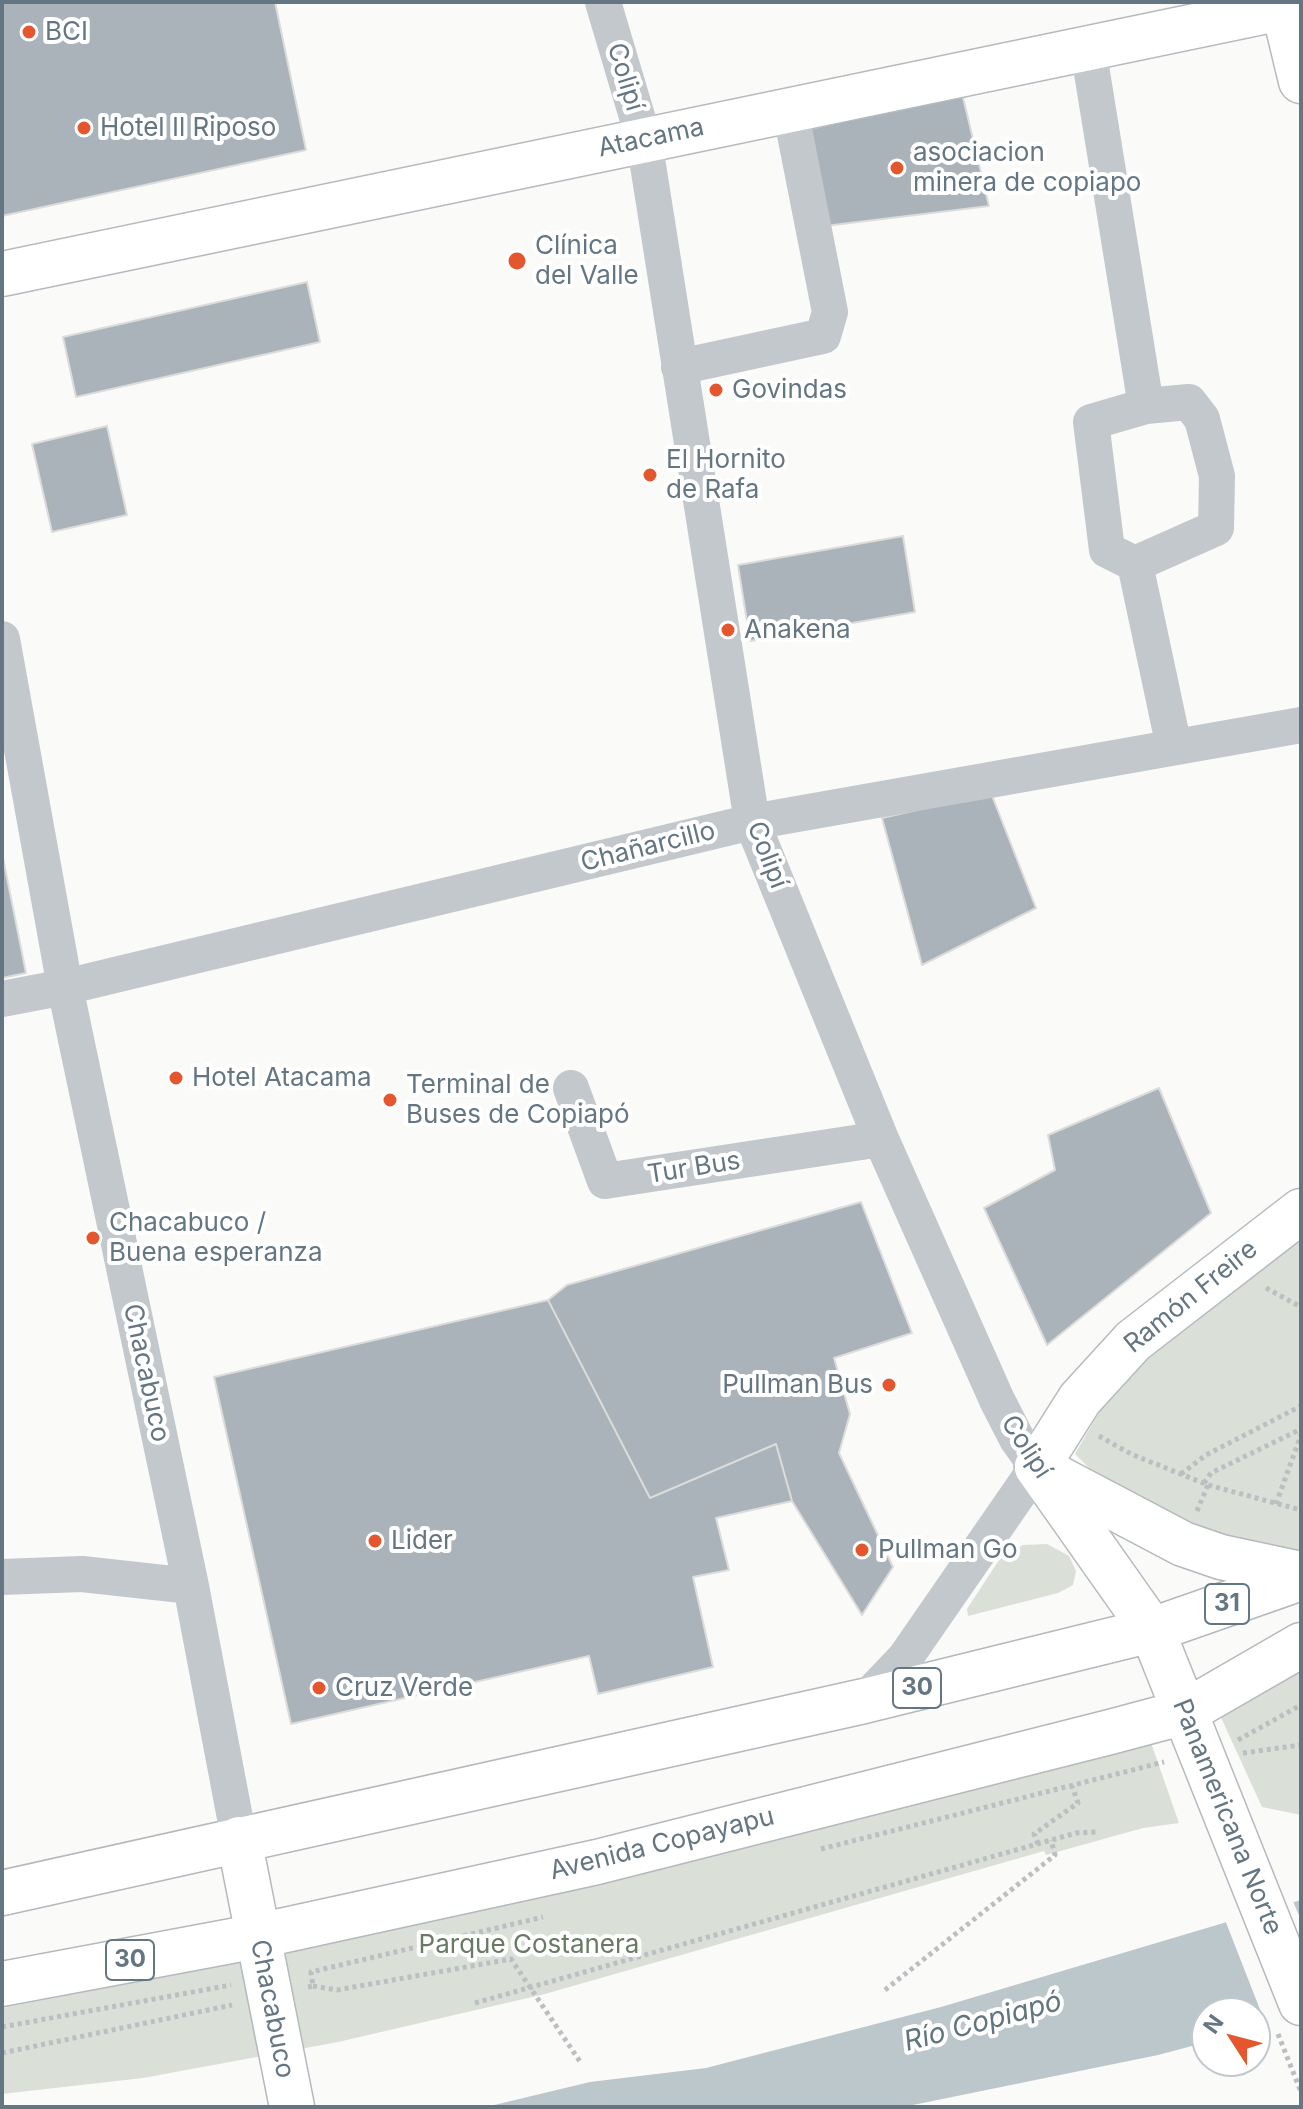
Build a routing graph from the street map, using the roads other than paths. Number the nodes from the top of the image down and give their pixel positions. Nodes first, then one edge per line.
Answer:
1 (603, 2) edge
2 (1289, 5) edge
3 (1088, 48) junction
4 (1301, 81) edge
5 (790, 109) junction
6 (644, 140) junction
7 (2, 274) edge
8 (679, 367) junction
9 (1146, 406) junction
10 (1135, 564) junction
11 (2, 639) edge
12 (1301, 725) edge
13 (1174, 747) junction
14 (752, 822) junction
15 (65, 987) junction
16 (2, 999) edge
17 (571, 1088) dead end
18 (881, 1139) junction
19 (1301, 1211) edge
20 (1037, 1467) junction
21 (1301, 1576) edge
22 (2, 1577) edge
23 (191, 1586) junction
24 (1152, 1630) junction
25 (1301, 1645) edge
26 (864, 1701) junction
27 (1185, 1712) junction
28 (239, 1839) junction
29 (2, 1893) edge
30 (258, 1936) junction
31 (2, 1984) edge
32 (1301, 2003) edge
33 (292, 2107) edge

1 - 6 street, Colipí
2 - 3 main road, Atacama
2 - 4 main road
3 - 5 main road, Atacama
3 - 9 street
5 - 6 main road, Atacama
5 - 8 street
6 - 7 main road, Atacama
6 - 8 street, Colipí
8 - 14 street, Colipí
9 - 10 street
9 - 10 street
10 - 13 street
11 - 15 street, Chacabuco
12 - 13 street, Chañarcillo
13 - 14 street, Chañarcillo
14 - 15 street, Chañarcillo
14 - 18 street, Colipí
15 - 16 street, Chañarcillo
15 - 23 street, Chacabuco
17 - 18 street, Tur Bus
18 - 20 street, Colipí
19 - 20 main road, Ramón Freire
20 - 21 main road
20 - 24 main road, Colipí
20 - 26 street, Ramón Freire
21 - 24 main road, 31
22 - 23 street
23 - 28 street, Chacabuco
24 - 26 main road, 30
24 - 27 main road, Panamericana Norte
25 - 27 main road, Avenida Copayapu
26 - 28 main road, 30
27 - 30 main road, Avenida Copayapu
27 - 32 main road, Panamericana Norte
28 - 29 main road, 30
28 - 30 main road, Chacabuco
30 - 31 main road, Avenida Copayapu / 30
30 - 33 main road, Chacabuco

